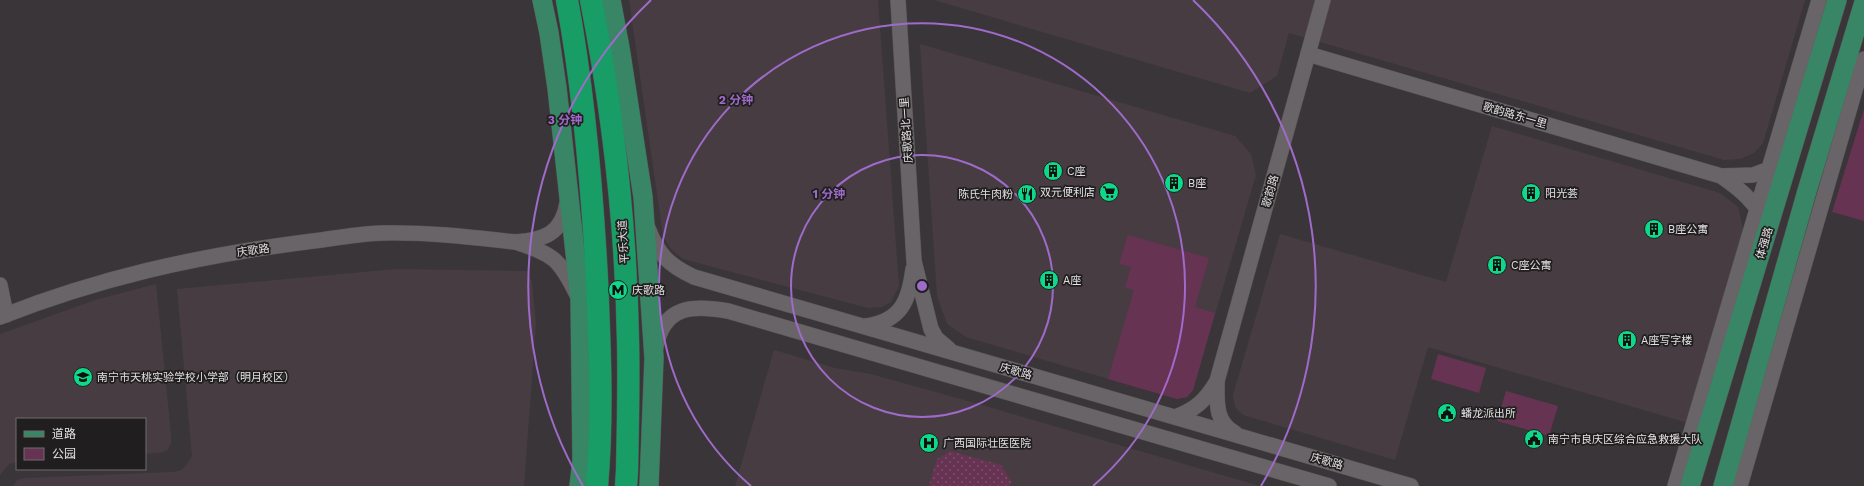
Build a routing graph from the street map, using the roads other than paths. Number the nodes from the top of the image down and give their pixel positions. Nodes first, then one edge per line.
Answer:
1 (542, 0) edge
2 (552, 0) edge
3 (567, 0) edge
4 (590, 0) edge
5 (601, 0) edge
6 (611, 0) edge
7 (898, 0) edge
8 (1323, 0) edge
9 (1818, 0) edge
10 (1837, 0) edge
11 (1864, 2) edge
12 (1859, 28) edge
13 (577, 53) junction
14 (1308, 54) junction
15 (602, 57) junction
16 (1864, 59) edge
17 (1789, 160) junction
18 (1768, 170) junction
19 (1721, 176) junction
20 (568, 192) junction
21 (1757, 208) junction
22 (645, 222) junction
23 (1768, 228) junction
24 (515, 242) junction
25 (914, 260) junction
26 (0, 285) edge
27 (735, 289) junction
28 (580, 302) junction
29 (728, 311) junction
30 (3, 316) edge
31 (864, 326) junction
32 (956, 353) junction
33 (654, 358) junction
34 (1217, 381) junction
35 (1175, 417) junction
36 (1242, 437) junction
37 (1696, 466) junction
38 (627, 481) edge
39 (597, 482) edge
40 (579, 486) edge
41 (649, 486) edge
42 (1329, 486) edge
43 (1411, 486) edge
44 (1675, 486) edge
45 (1681, 486) edge
46 (1690, 486) edge
47 (1723, 486) edge
48 (1740, 486) edge

1 - 20 main road
2 - 13 highway
3 - 13 highway
4 - 15 highway, 平乐大道
5 - 15 highway
6 - 22 main road
7 - 25 street, 庆歌路北一里
8 - 14 street, 歌韵路
9 - 18 street
10 - 17 main road, 体强路
11 - 12 main road
12 - 47 main road
13 - 39 highway
14 - 19 street, 歌韵路东一里
14 - 34 street, 歌韵路
15 - 38 highway, 平乐大道
16 - 48 street
17 - 18 street, 歌韵路东一里
17 - 23 main road, 体强路
18 - 19 street, 歌韵路东一里
18 - 21 street
19 - 21 street, 歌韵路东一里
20 - 24 street
20 - 28 main road
21 - 23 street, 歌韵路东一里
21 - 44 street
22 - 27 street, 庆歌路
22 - 33 main road
23 - 37 main road, 体强路
24 - 28 street
24 - 30 street, 庆歌路
25 - 31 street, 庆歌路北一里
25 - 32 street, 庆歌路北一里
26 - 30 street
27 - 29 street
27 - 31 street, 庆歌路
28 - 40 main road
29 - 33 street, 庆歌路
29 - 42 street, 庆歌路
31 - 32 street, 庆歌路
32 - 35 street, 庆歌路
33 - 41 main road
34 - 35 street, 歌韵路
34 - 36 street, 歌韵路
35 - 36 street, 庆歌路
36 - 43 street, 庆歌路
37 - 45 main road
37 - 46 main road, 体强路

